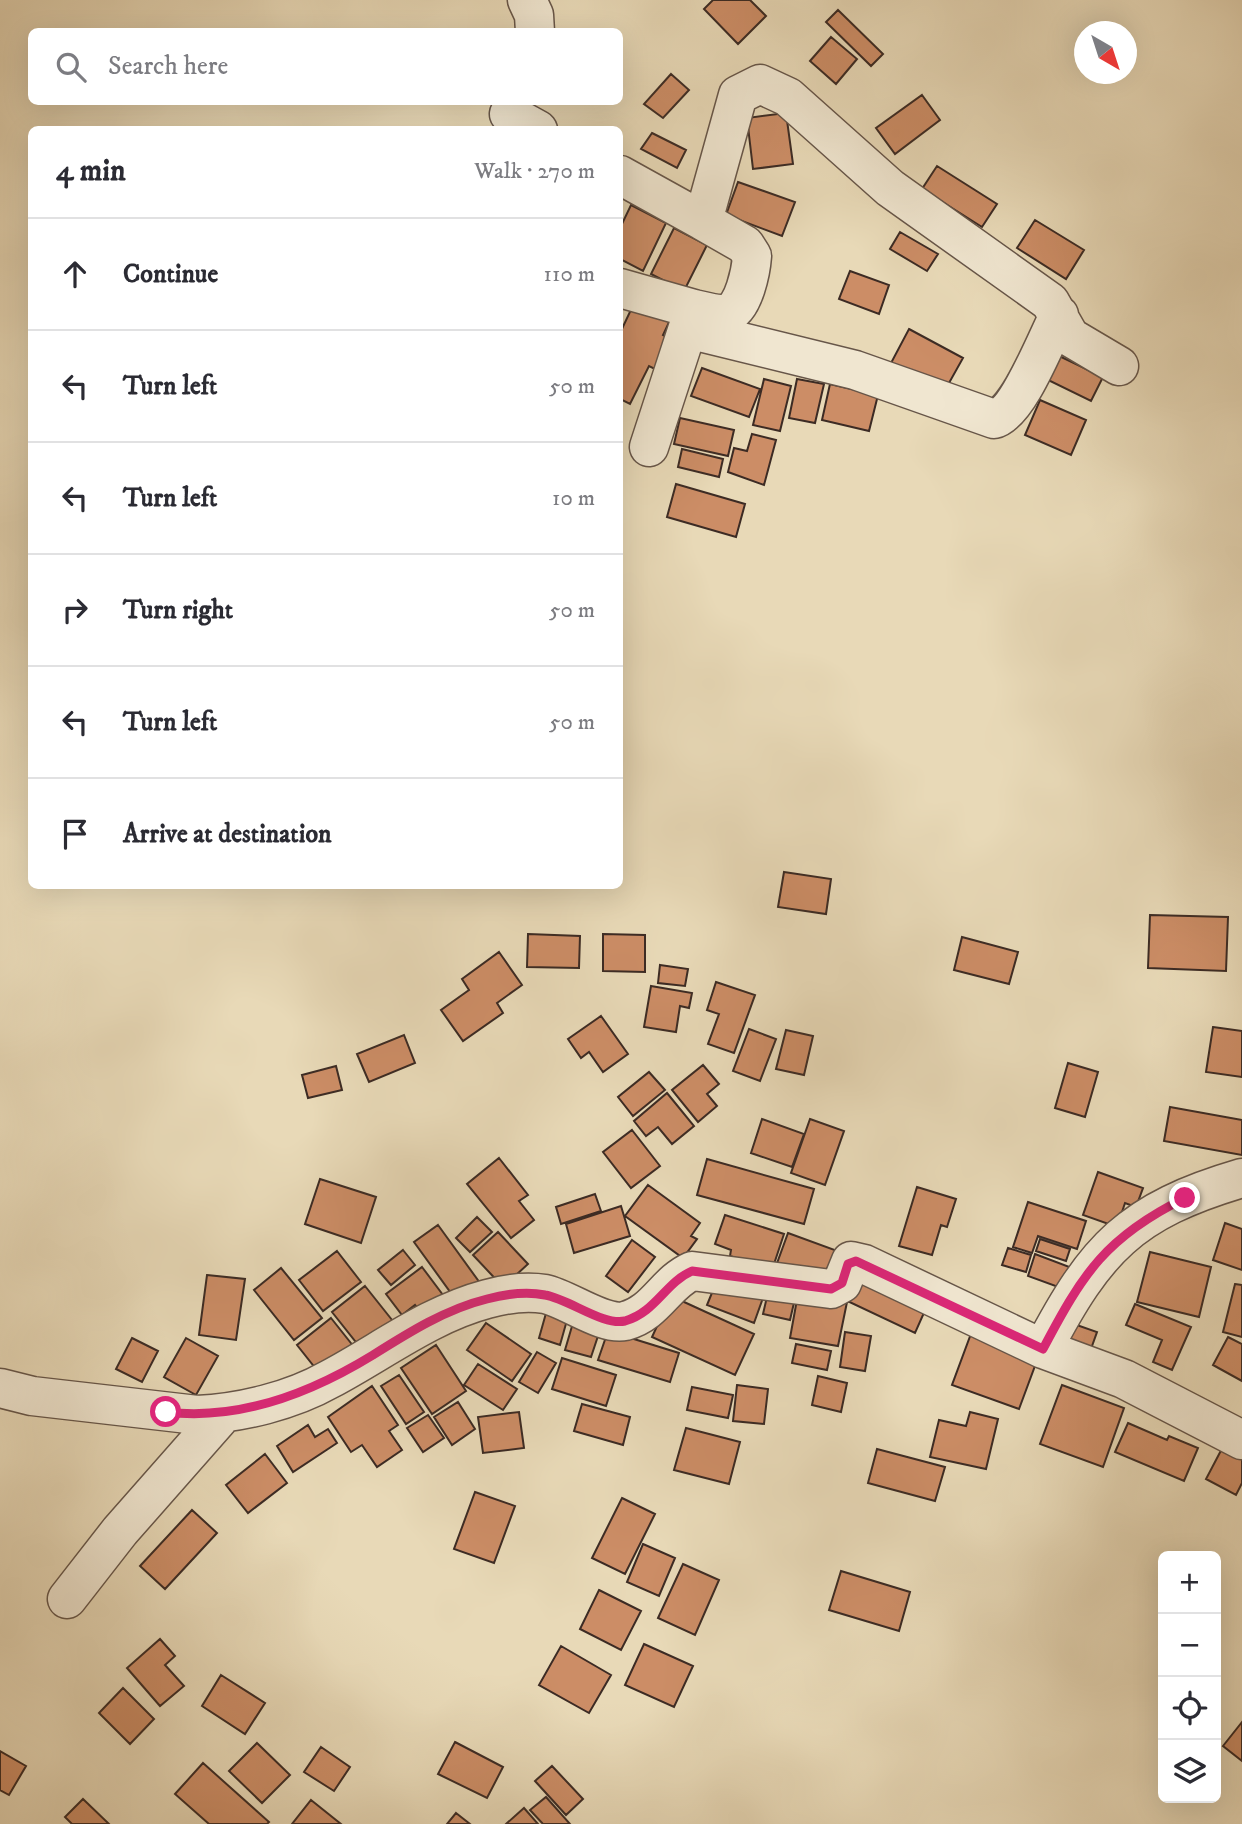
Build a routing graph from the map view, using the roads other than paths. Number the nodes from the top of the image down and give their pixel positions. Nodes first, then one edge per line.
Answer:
1 (527, 0) edge
2 (535, 28) edge
3 (623, 177) edge
4 (703, 221) junction
5 (623, 289) edge
6 (1059, 316) junction
7 (691, 319) junction
8 (1119, 366) dead end
9 (649, 447) dead end
10 (1242, 1178) edge
11 (1043, 1349) junction
12 (0, 1388) edge
13 (222, 1414) junction
14 (1242, 1440) edge
15 (67, 1599) dead end

1 - 2 street
3 - 4 street
4 - 6 street
4 - 7 street
5 - 7 street
6 - 7 street
6 - 8 street
7 - 9 street
10 - 11 street
11 - 13 street
11 - 14 street
12 - 13 street
13 - 15 street

